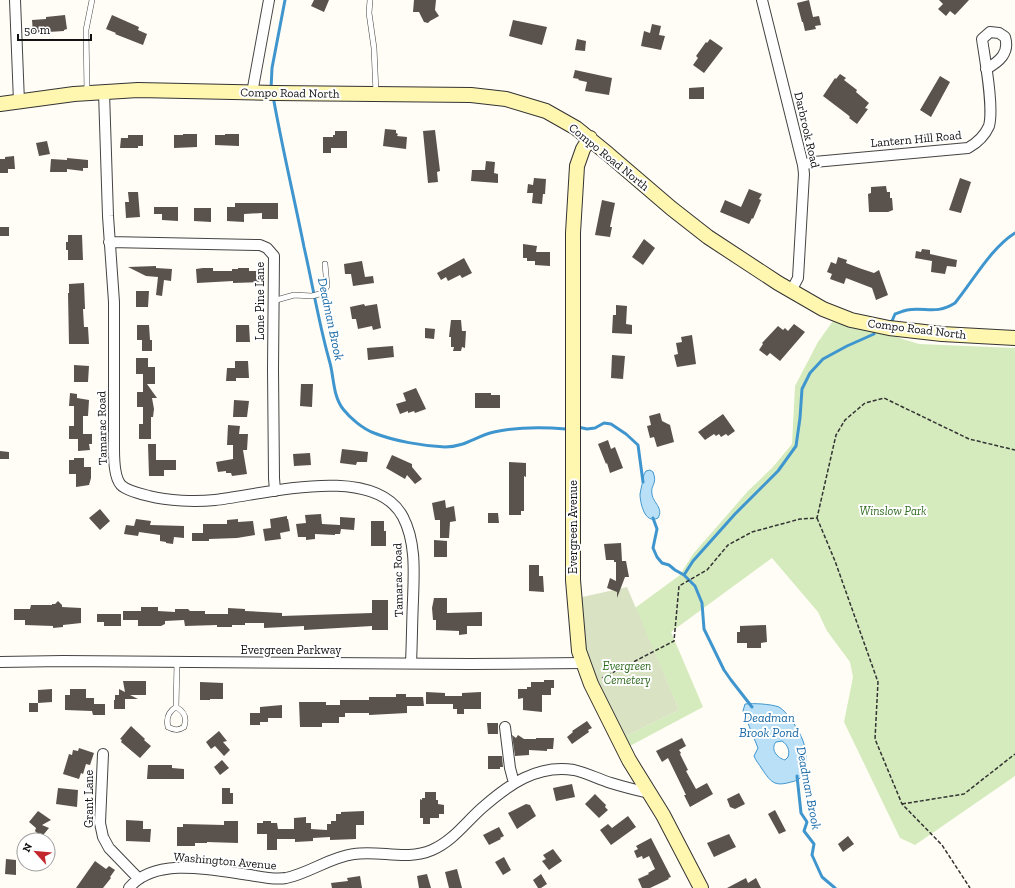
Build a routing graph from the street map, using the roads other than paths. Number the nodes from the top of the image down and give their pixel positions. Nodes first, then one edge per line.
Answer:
1 (15, 0) edge
2 (92, 0) edge
3 (269, 0) edge
4 (370, 0) edge
5 (762, 0) edge
6 (986, 69) dead end
7 (104, 92) junction
8 (87, 93) junction
9 (265, 93) junction
10 (376, 94) junction
11 (18, 102) junction
12 (0, 104) edge
13 (590, 138) junction
14 (803, 164) junction
15 (109, 242) junction
16 (325, 264) dead end
17 (791, 291) junction
18 (273, 301) junction
19 (1015, 338) edge
20 (275, 491) junction
21 (0, 662) edge
22 (177, 662) junction
23 (582, 662) junction
24 (411, 663) junction
25 (176, 707) junction
26 (505, 727) dead end
27 (102, 754) dead end
28 (514, 783) junction
29 (649, 793) junction
30 (138, 878) junction
31 (129, 888) edge
32 (701, 888) edge

1 - 11 street
2 - 8 lane
3 - 9 street
4 - 10 lane
5 - 14 street, Darbrook Road
6 - 14 street, Lantern Hill Road
7 - 8 main road, Compo Road North
7 - 9 main road, Compo Road North
7 - 15 street, Tamarac Road
8 - 11 main road, Compo Road North
9 - 10 main road, Compo Road North
10 - 13 main road, Compo Road North
11 - 12 main road, Compo Road North
13 - 17 main road, Compo Road North
13 - 23 main road, Evergreen Avenue
14 - 17 street, Darbrook Road
15 - 18 street, Lone Pine Lane
15 - 20 street, Tamarac Road
16 - 18 lane
17 - 19 main road, Compo Road North
18 - 20 street, Lone Pine Lane
20 - 24 street, Tamarac Road
21 - 22 street, Evergreen Parkway
22 - 24 street, Evergreen Parkway
22 - 25 lane
23 - 24 street, Evergreen Parkway
23 - 29 main road, Evergreen Avenue
25 - 25 lane
26 - 28 street
27 - 30 street, Grant Lane
28 - 29 street, Washington Avenue
28 - 30 street, Washington Avenue
29 - 32 main road, Evergreen Avenue
30 - 31 street, Washington Avenue

